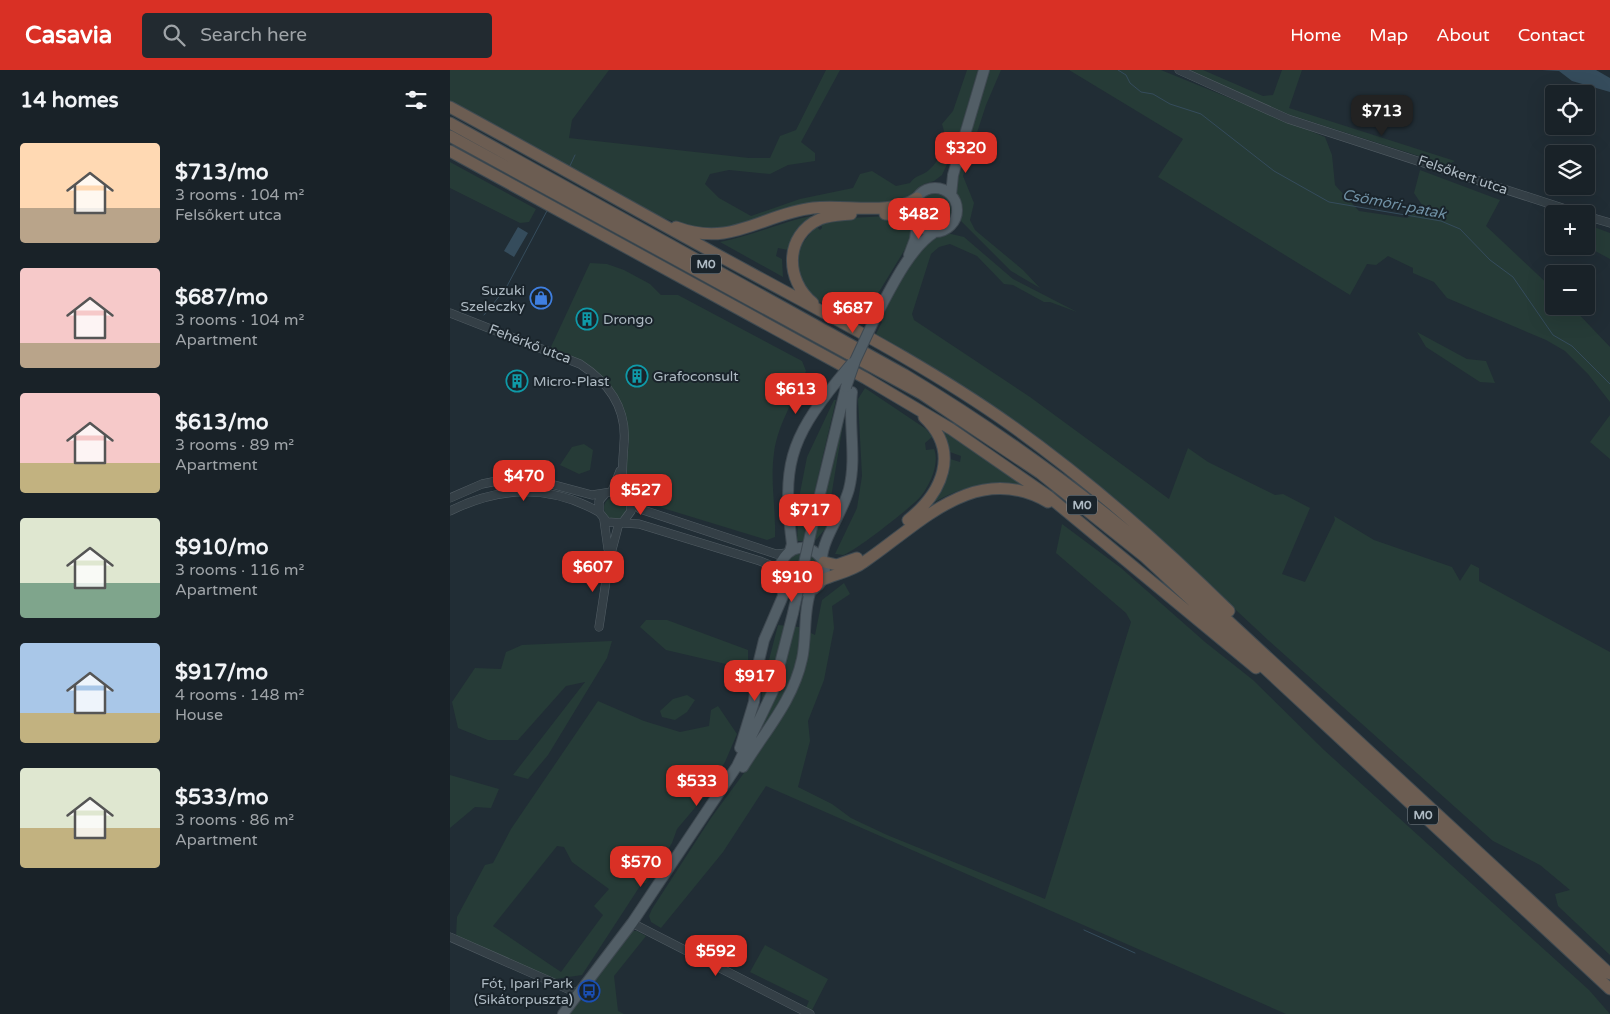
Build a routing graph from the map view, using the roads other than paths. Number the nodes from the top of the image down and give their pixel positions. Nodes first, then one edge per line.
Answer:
1 (984, 70) edge
2 (1179, 70) edge
3 (450, 107) edge
4 (450, 123) edge
5 (450, 136) edge
6 (960, 150) junction
7 (450, 151) edge
8 (936, 188) junction
9 (560, 189) junction
10 (951, 195) junction
11 (917, 198) junction
12 (1553, 205) edge
13 (654, 219) junction
14 (1595, 219) edge
15 (916, 221) junction
16 (1610, 223) edge
17 (935, 232) junction
18 (905, 265) junction
19 (450, 313) edge
20 (828, 314) junction
21 (855, 361) junction
22 (845, 386) junction
23 (912, 406) junction
24 (621, 469) junction
25 (612, 491) junction
26 (604, 495) junction
27 (450, 498) edge
28 (628, 499) junction
29 (450, 511) edge
30 (599, 512) junction
31 (1069, 513) junction
32 (604, 520) junction
33 (620, 523) junction
34 (789, 552) junction
35 (823, 560) junction
36 (609, 561) junction
37 (782, 578) junction
38 (822, 580) junction
39 (811, 590) junction
40 (599, 627) dead end
41 (1287, 676) junction
42 (1306, 704) junction
43 (722, 792) junction
44 (632, 923) junction
45 (450, 937) edge
46 (1610, 974) edge
47 (1610, 989) edge
48 (579, 994) junction
49 (563, 1014) edge
50 (810, 1014) edge

1 - 6 main road
2 - 12 street, Felsőkert utca
3 - 13 highway
4 - 9 highway, M0
5 - 9 highway, M0
6 - 8 main road
6 - 10 main road
7 - 23 highway
8 - 10 main road
8 - 11 main road
9 - 41 highway, M0
9 - 42 highway, M0
10 - 17 main road
11 - 13 highway
11 - 15 main road
13 - 20 highway
14 - 16 street
15 - 17 main road
15 - 18 main road
15 - 20 highway
17 - 18 main road
18 - 21 main road, bridge
19 - 24 street, Fehérkő utca
20 - 41 highway
21 - 22 main road, bridge
21 - 22 main road, bridge
22 - 34 main road
22 - 35 main road
22 - 43 main road, bridge
23 - 31 highway
23 - 35 highway
24 - 25 street
24 - 28 street
25 - 26 street
25 - 28 street
26 - 27 street
26 - 30 street
28 - 33 street
28 - 34 street
29 - 30 street
30 - 32 street
31 - 38 highway
31 - 42 highway
32 - 33 street
32 - 36 street
33 - 36 street
33 - 37 street
34 - 35 main road
34 - 37 main road
35 - 38 main road
36 - 40 street
37 - 39 main road
37 - 43 main road
38 - 39 main road
39 - 43 main road
41 - 46 highway, M0
42 - 47 highway, M0
43 - 44 main road
44 - 48 main road
44 - 50 street
45 - 48 street
48 - 49 main road

